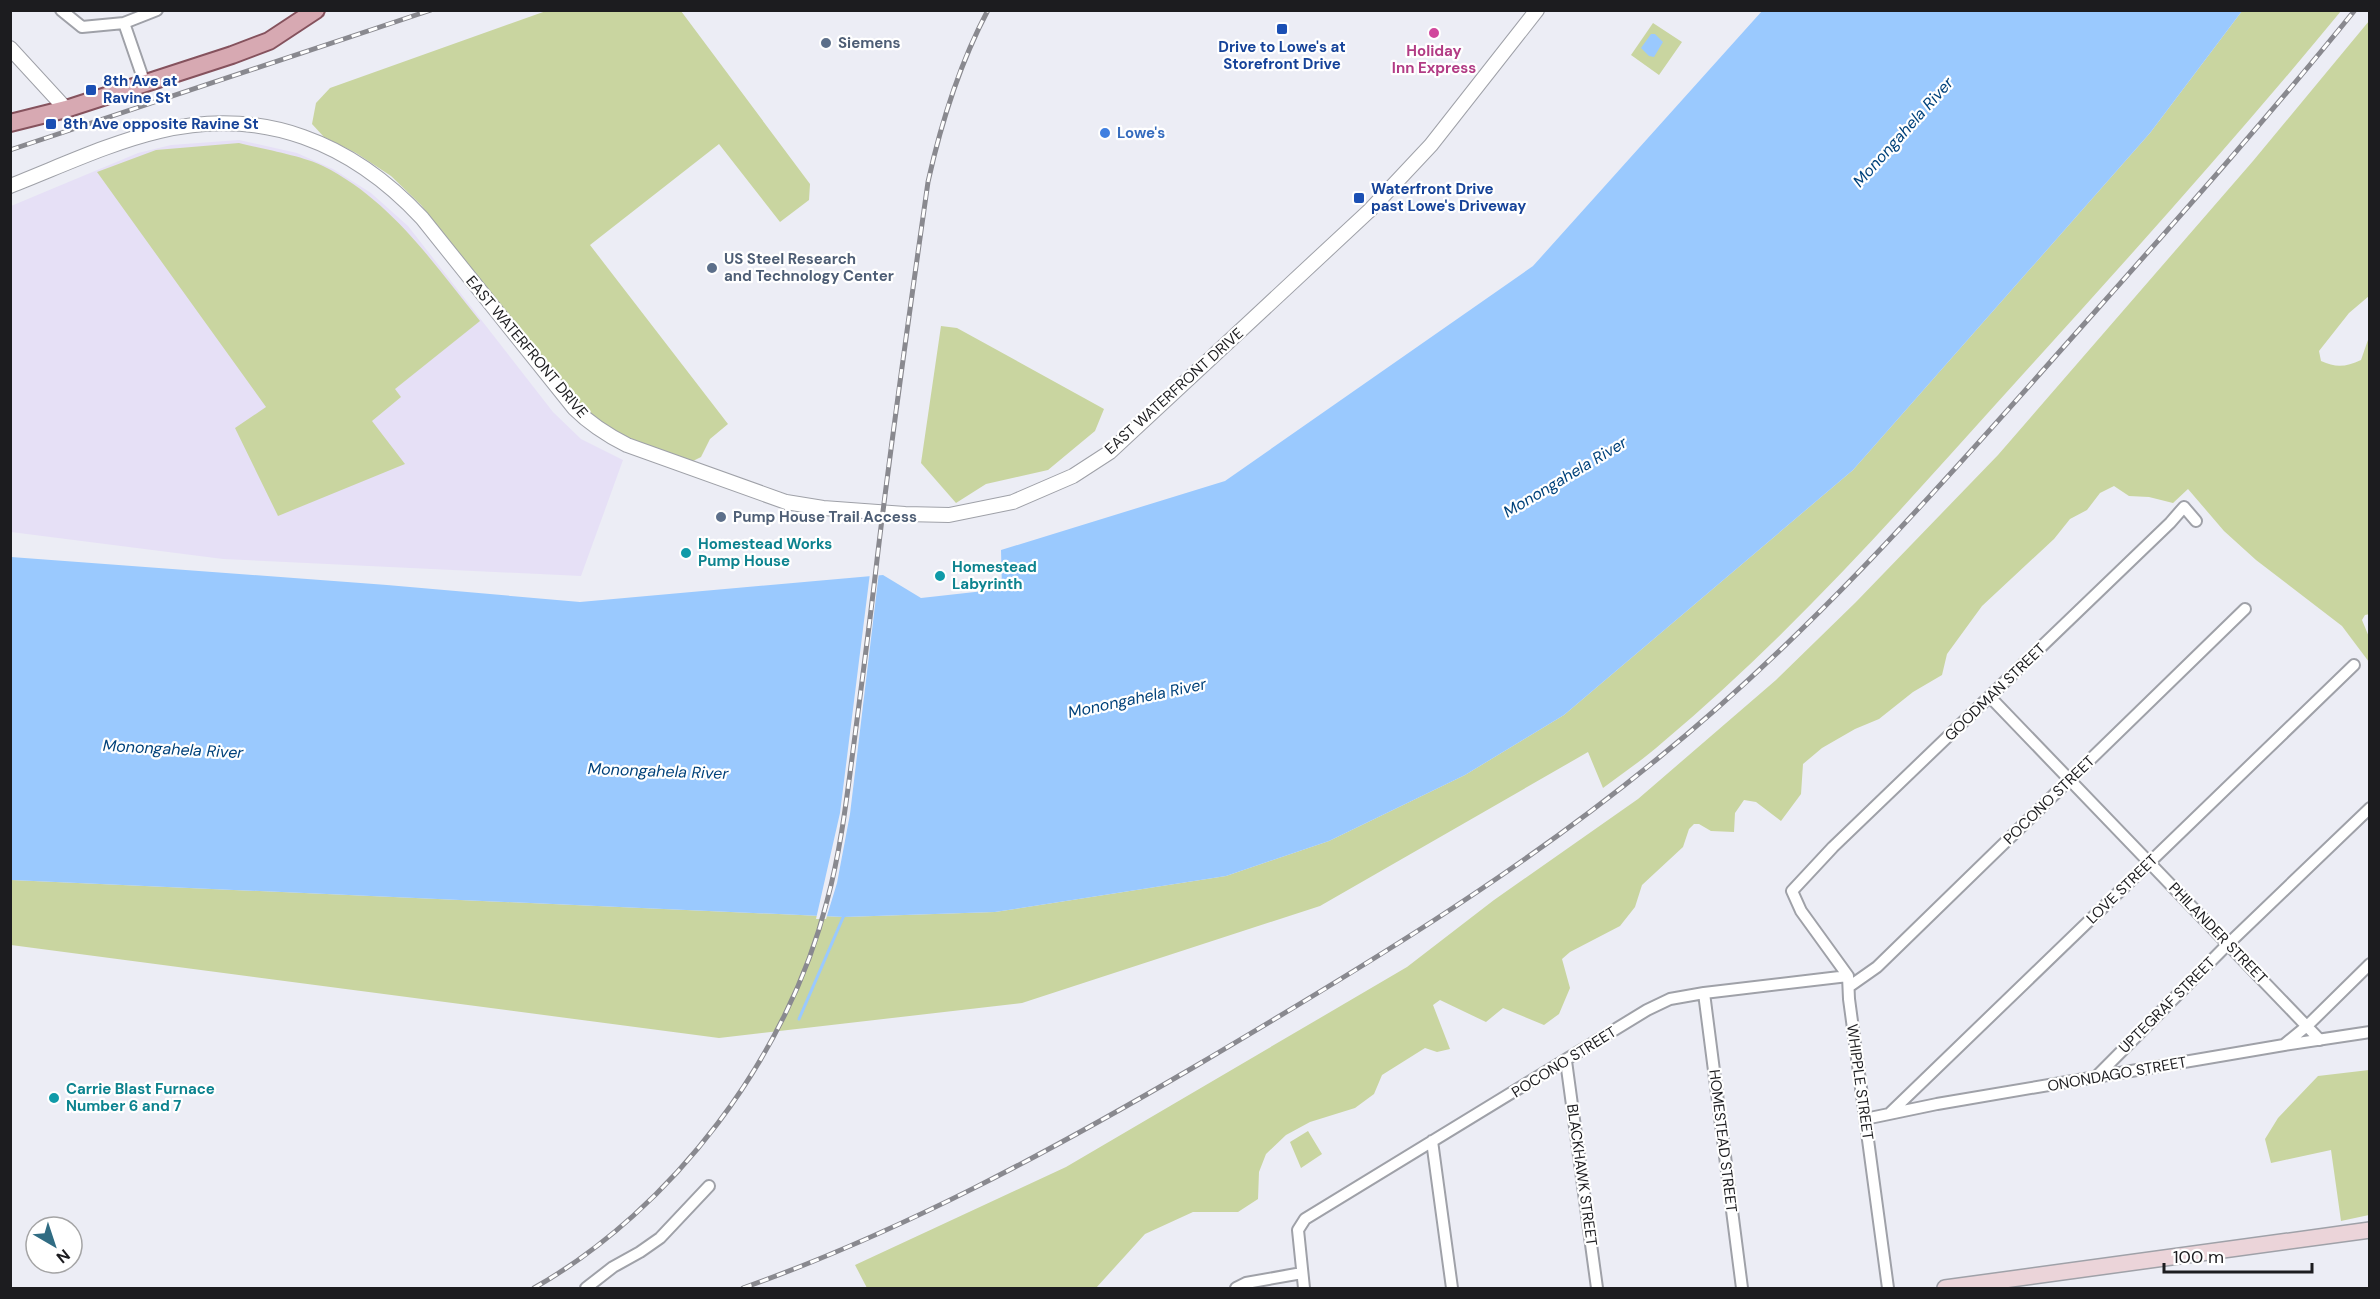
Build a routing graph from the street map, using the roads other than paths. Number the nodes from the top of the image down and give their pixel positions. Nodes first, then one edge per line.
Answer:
1 (61, 10) edge
2 (316, 10) edge
3 (1537, 10) edge
4 (152, 11) edge
5 (124, 23) junction
6 (10, 48) edge
7 (145, 84) junction
8 (66, 109) junction
9 (10, 123) edge
10 (10, 186) edge
11 (2196, 521) dead end
12 (2245, 609) dead end
13 (2354, 664) dead end
14 (1990, 697) junction
15 (2069, 780) junction
16 (2370, 808) edge
17 (2150, 863) junction
18 (2228, 944) junction
19 (2370, 964) edge
20 (1849, 981) junction
21 (1704, 993) junction
22 (2307, 1026) junction
23 (2370, 1032) edge
24 (2320, 1040) junction
25 (2284, 1045) junction
26 (1566, 1061) junction
27 (2094, 1078) junction
28 (1890, 1113) junction
29 (1865, 1119) junction
30 (1432, 1141) junction
31 (710, 1186) dead end
32 (2370, 1230) edge
33 (1302, 1273) junction
34 (586, 1288) edge
35 (1236, 1288) edge
36 (1304, 1288) edge
37 (1452, 1288) edge
38 (1597, 1288) edge
39 (1742, 1288) edge
40 (1888, 1288) edge
41 (1945, 1288) edge

1 - 5 street
2 - 7 main road
3 - 10 street, EAST WATERFRONT DRIVE
4 - 5 street
5 - 7 street
6 - 8 street
7 - 8 main road
8 - 9 main road
11 - 14 street, GOODMAN STREET
12 - 15 street, POCONO STREET
13 - 17 street, LOVE STREET
14 - 15 street, PHILANDER STREET
14 - 20 street, GOODMAN STREET
15 - 17 street, PHILANDER STREET
15 - 20 street, POCONO STREET
16 - 18 street, UPTEGRAF STREET
17 - 18 street, PHILANDER STREET
17 - 28 street, LOVE STREET
18 - 22 street, PHILANDER STREET
18 - 27 street, UPTEGRAF STREET
19 - 22 street
20 - 21 street, POCONO STREET
20 - 29 street, WHIPPLE STREET
21 - 26 street, POCONO STREET
21 - 39 street, HOMESTEAD STREET
22 - 24 street, PHILANDER STREET
22 - 25 street
23 - 24 street, ONONDAGO STREET
24 - 25 street, ONONDAGO STREET
25 - 27 street, ONONDAGO STREET
26 - 30 street, POCONO STREET
26 - 38 street, BLACKHAWK STREET
27 - 28 street, ONONDAGO STREET
28 - 29 street, ONONDAGO STREET
29 - 40 street, WHIPPLE STREET
30 - 33 street, POCONO STREET
30 - 37 street
31 - 34 street
32 - 41 main road
33 - 35 street
33 - 36 street

